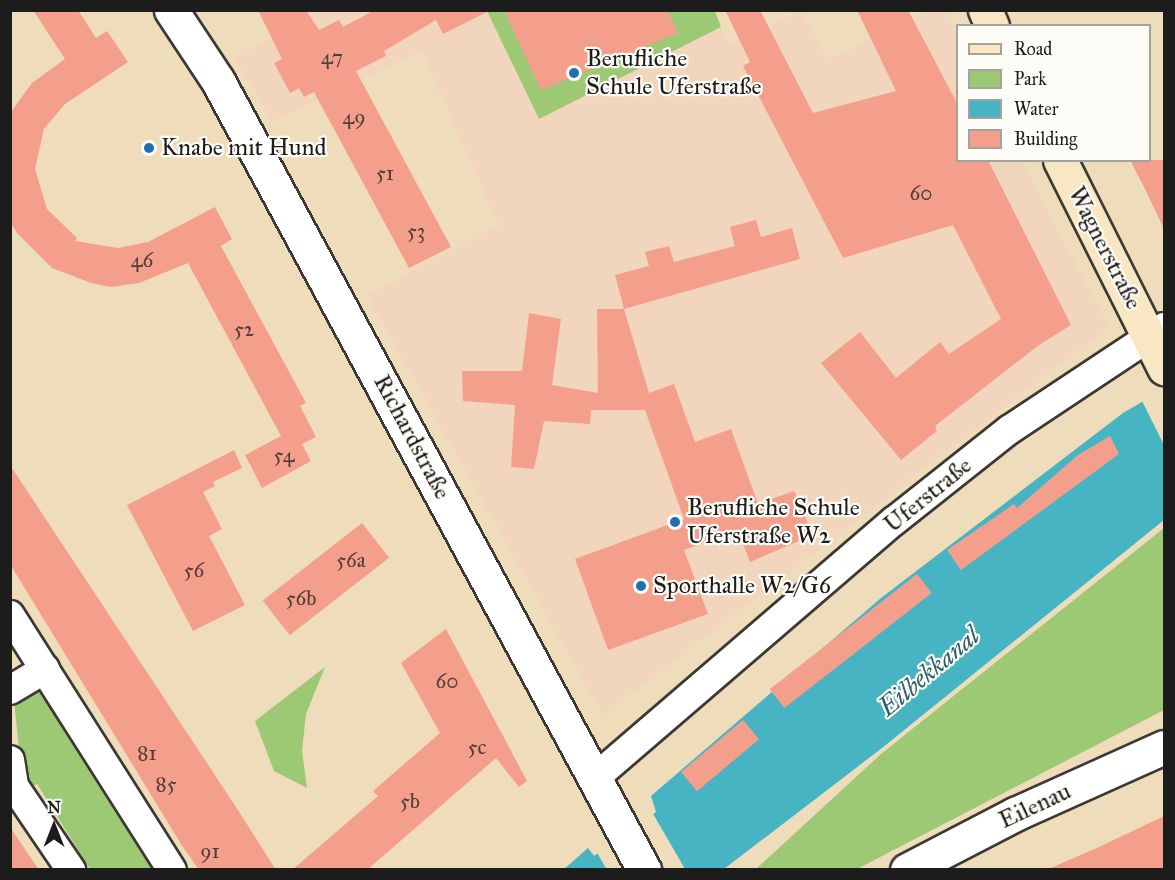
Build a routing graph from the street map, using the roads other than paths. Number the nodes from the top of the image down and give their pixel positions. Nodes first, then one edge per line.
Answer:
1 (171, 10) edge
2 (985, 10) edge
3 (991, 24) edge
4 (1061, 162) edge
5 (1157, 332) edge
6 (1164, 368) edge
7 (10, 615) edge
8 (45, 669) junction
9 (10, 690) edge
10 (1164, 747) edge
11 (10, 760) edge
12 (596, 777) junction
13 (173, 869) edge
14 (71, 870) edge
15 (644, 870) edge
16 (908, 870) edge

1 - 12 street, Richardstraße
2 - 3 main road
4 - 5 main road, Wagnerstraße
5 - 6 main road, Wagnerstraße
5 - 12 street, Uferstraße
7 - 8 street
8 - 9 street
8 - 13 street
10 - 16 street, Eilenau
11 - 14 street
12 - 15 street, Richardstraße

